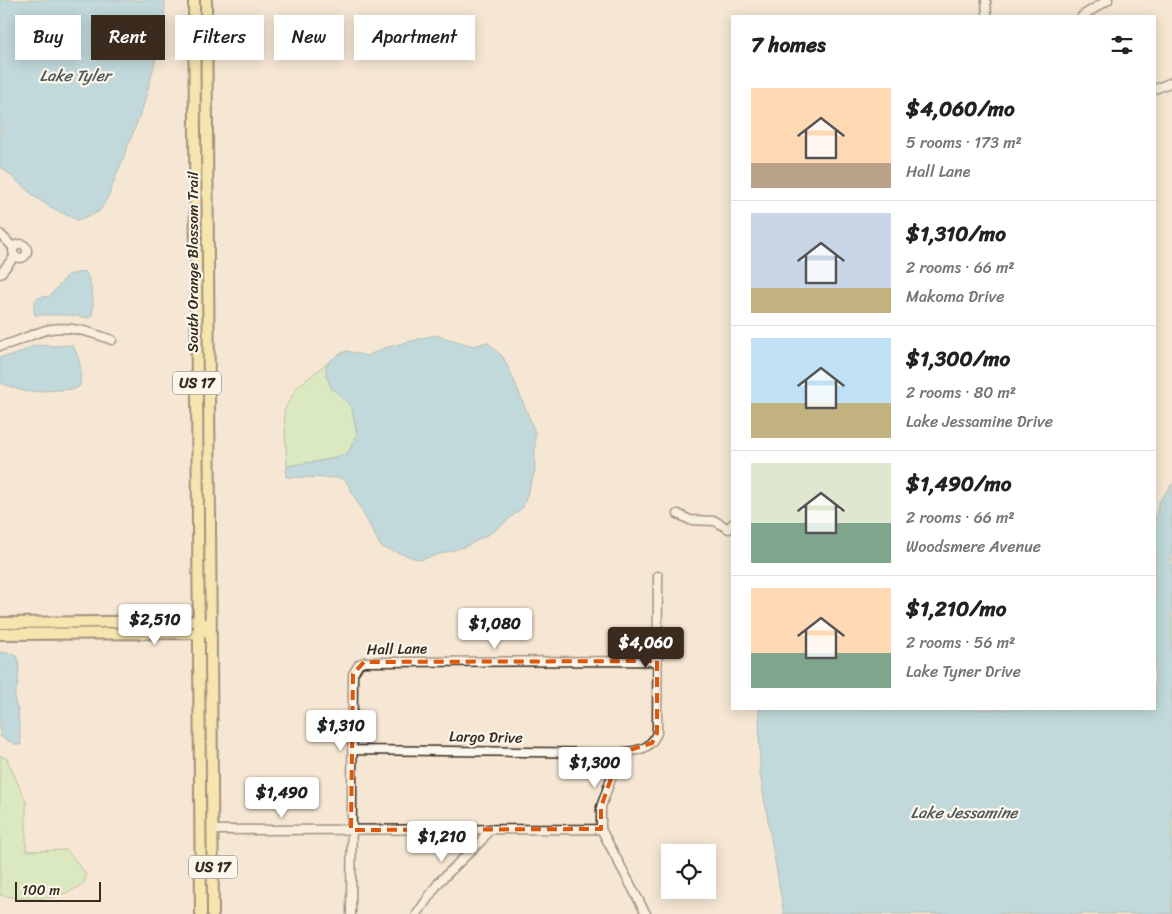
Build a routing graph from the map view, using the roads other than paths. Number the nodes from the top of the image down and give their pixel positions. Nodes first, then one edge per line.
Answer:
1 (196, 0) edge
2 (206, 0) edge
3 (986, 0) edge
4 (1108, 0) edge
5 (205, 15) edge
6 (206, 15) edge
7 (987, 15) edge
8 (1084, 15) edge
9 (206, 60) edge
10 (1172, 82) edge
11 (1156, 89) edge
12 (196, 217) junction
13 (0, 234) edge
14 (208, 239) junction
15 (0, 274) edge
16 (197, 338) junction
17 (112, 340) dead end
18 (0, 346) edge
19 (209, 360) junction
20 (678, 514) dead end
21 (731, 526) edge
22 (658, 576) dead end
23 (199, 621) junction
24 (0, 622) edge
25 (93, 622) junction
26 (17, 623) junction
27 (211, 629) junction
28 (199, 633) junction
29 (0, 634) edge
30 (93, 634) junction
31 (16, 635) junction
32 (658, 661) junction
33 (352, 750) junction
34 (620, 752) junction
35 (490, 828) junction
36 (601, 829) junction
37 (212, 830) junction
38 (351, 830) junction
39 (201, 914) edge
40 (213, 914) edge
41 (351, 914) edge
42 (417, 914) edge
43 (646, 914) edge

1 - 5 main road
1 - 12 main road, South Orange Blossom Trail / US 17
2 - 6 main road, South Orange Blossom Trail / US 17
3 - 7 street
4 - 8 street
9 - 14 main road, South Orange Blossom Trail / US 17
10 - 11 street
12 - 14 main road
12 - 16 main road, South Orange Blossom Trail / US 17
13 - 15 street
14 - 19 main road, South Orange Blossom Trail / US 17
16 - 19 main road
16 - 23 main road, South Orange Blossom Trail / US 17
17 - 18 street
19 - 27 main road, South Orange Blossom Trail / US 17
20 - 21 street
22 - 32 street, Largo Drive
23 - 25 main road
23 - 27 main road
23 - 28 main road, South Orange Blossom Trail / US 17
24 - 26 main road
25 - 26 main road
25 - 30 street
26 - 31 street
27 - 28 main road
27 - 37 main road, South Orange Blossom Trail / US 17
28 - 30 main road
28 - 39 main road, South Orange Blossom Trail / US 17
29 - 31 main road
30 - 31 main road
32 - 33 street, Hall Lane
32 - 34 street, Largo Drive
33 - 34 street, Largo Drive
33 - 38 street
34 - 36 street
35 - 36 street
35 - 38 street
35 - 42 street
36 - 43 street
37 - 38 street
37 - 40 main road, South Orange Blossom Trail / US 17
38 - 41 street

